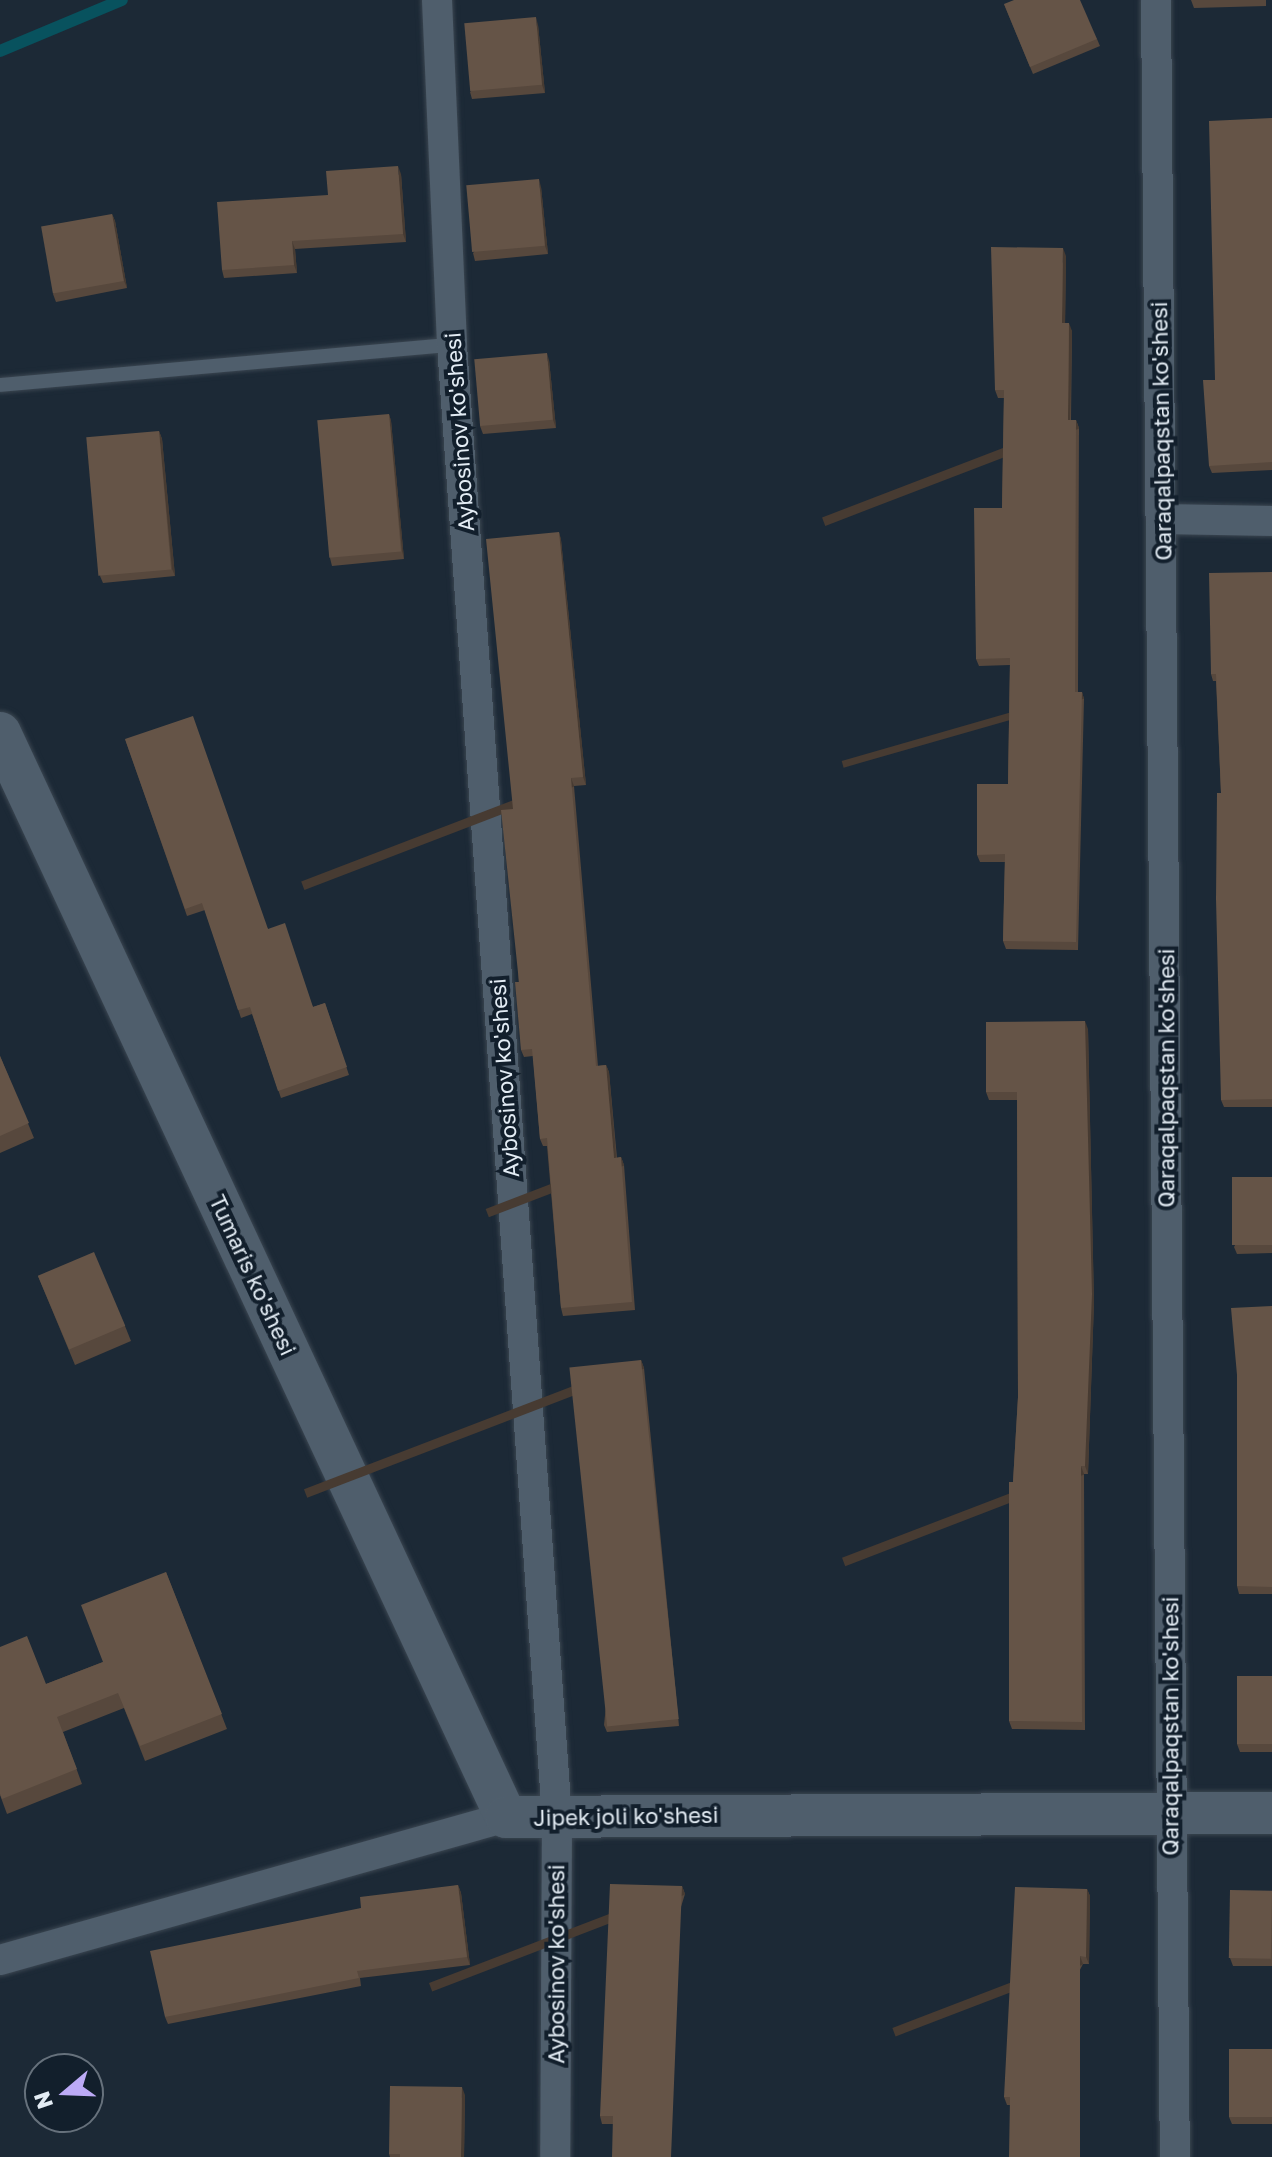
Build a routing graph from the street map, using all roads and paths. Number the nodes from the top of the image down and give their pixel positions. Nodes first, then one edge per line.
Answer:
1 (437, 0) edge
2 (1156, 0) edge
3 (452, 345) junction
4 (0, 385) edge
5 (1162, 519) junction
6 (1272, 521) edge
7 (0, 733) edge
8 (1171, 1811) junction
9 (1272, 1813) edge
10 (506, 1817) junction
11 (557, 1817) junction
12 (0, 1960) edge
13 (555, 2157) edge
14 (1175, 2157) edge

1 - 3 street, Aybosinov ko'shesi
2 - 5 street, Qaraqalpaqstan ko'shesi
3 - 4 lane
3 - 11 street, Aybosinov ko'shesi
5 - 6 street
5 - 8 street, Qaraqalpaqstan ko'shesi
7 - 10 street, Tumaris ko'shesi
8 - 9 street, Jipek joli ko'shesi
8 - 11 street, Jipek joli ko'shesi
8 - 14 street, Qaraqalpaqstan ko'shesi
10 - 11 street, Jipek joli ko'shesi
10 - 12 street, Jipek joli ko'shesi
11 - 13 street, Aybosinov ko'shesi

